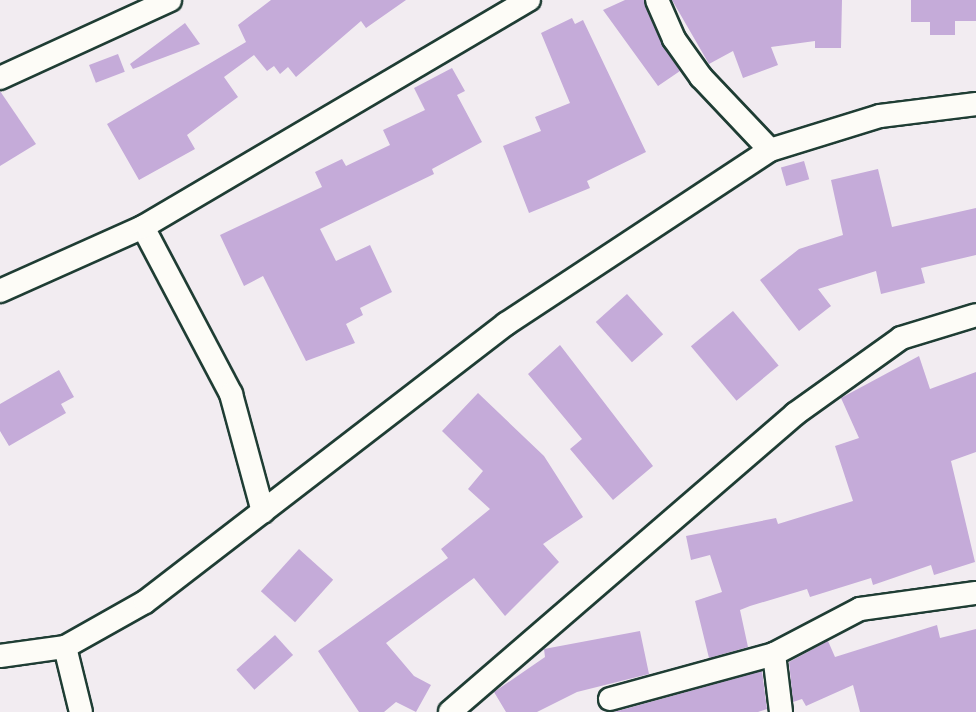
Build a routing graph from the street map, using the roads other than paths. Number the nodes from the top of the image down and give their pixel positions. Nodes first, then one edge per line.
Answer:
1 (170, 0) edge
2 (529, 0) edge
3 (657, 0) edge
4 (0, 78) edge
5 (976, 104) edge
6 (770, 150) junction
7 (143, 227) junction
8 (0, 291) edge
9 (976, 315) edge
10 (263, 512) junction
11 (976, 593) edge
12 (65, 647) junction
13 (774, 654) junction
14 (0, 656) edge
15 (610, 699) dead end
16 (81, 712) edge
17 (450, 712) edge
18 (781, 712) edge

1 - 4 street
2 - 7 street
3 - 6 street
5 - 6 street
6 - 10 street
7 - 8 street
7 - 10 street
9 - 17 street
10 - 12 street
11 - 13 street
12 - 14 street
12 - 16 street
13 - 15 street
13 - 18 street

